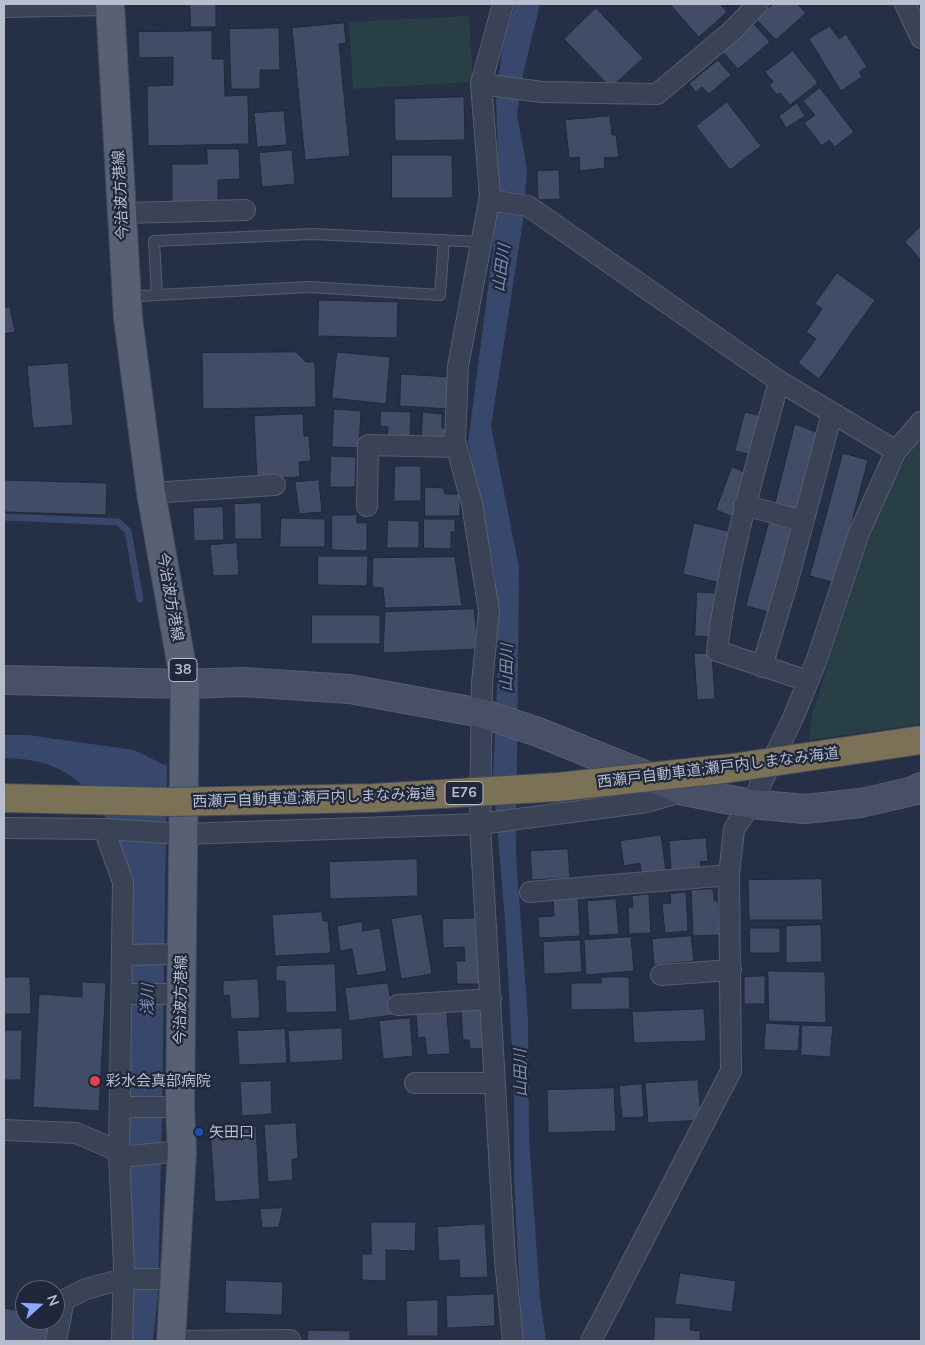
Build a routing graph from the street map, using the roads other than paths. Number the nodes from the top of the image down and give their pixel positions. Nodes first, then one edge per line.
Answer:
1 (110, 4) edge
2 (503, 4) edge
3 (758, 4) edge
4 (906, 4) edge
5 (4, 7) edge
6 (921, 38) edge
7 (481, 84) junction
8 (490, 200) junction
9 (245, 210) dead end
10 (122, 213) junction
11 (444, 240) junction
12 (481, 242) junction
13 (157, 295) junction
14 (127, 297) junction
15 (779, 381) junction
16 (832, 413) junction
17 (921, 422) edge
18 (456, 447) junction
19 (896, 451) junction
20 (275, 485) dead end
21 (151, 492) junction
22 (367, 506) dead end
23 (744, 506) junction
24 (803, 521) junction
25 (762, 667) junction
26 (4, 680) edge
27 (808, 681) junction
28 (185, 684) junction
29 (481, 714) junction
30 (921, 740) edge
31 (921, 787) edge
32 (684, 791) junction
33 (4, 798) edge
34 (751, 804) junction
35 (480, 824) junction
36 (4, 828) edge
37 (104, 830) junction
38 (183, 834) junction
39 (730, 875) junction
40 (530, 892) dead end
41 (181, 954) junction
42 (123, 955) junction
43 (731, 970) junction
44 (661, 976) dead end
45 (122, 994) junction
46 (180, 994) junction
47 (491, 999) junction
48 (398, 1004) dead end
49 (415, 1083) dead end
50 (495, 1083) junction
51 (120, 1107) junction
52 (180, 1107) junction
53 (4, 1130) edge
54 (173, 1152) junction
55 (125, 1154) junction
56 (124, 1279) junction
57 (173, 1279) junction
58 (290, 1340) edge
59 (56, 1341) edge
60 (122, 1341) edge
61 (171, 1341) edge
62 (513, 1341) edge
63 (591, 1341) edge

1 - 5 street
1 - 10 main road, 今治波方港線 / 38
2 - 7 street
3 - 7 street
4 - 6 street
7 - 8 street
8 - 12 street
8 - 15 street
9 - 10 street
10 - 14 main road, 今治波方港線 / 38
11 - 12 lane
11 - 13 lane
11 - 13 lane
12 - 18 street
13 - 14 lane
14 - 21 main road, 今治波方港線 / 38
15 - 16 street
15 - 23 street
16 - 19 street
16 - 24 street
17 - 19 street
18 - 22 street
18 - 29 street
19 - 27 street
20 - 21 street
21 - 28 main road, 今治波方港線 / 38
23 - 24 street
23 - 25 street
24 - 25 street
25 - 27 street
26 - 28 street
27 - 34 street
28 - 29 street
28 - 38 main road, 今治波方港線 / 38
29 - 32 street
29 - 35 street
30 - 33 highway, 西瀬戸自動車道;瀬戸内しまなみ海道 / E76, bridge
31 - 34 street
32 - 34 street
32 - 35 street
34 - 39 street
35 - 38 street
35 - 47 street
36 - 37 street
37 - 38 street
37 - 42 street
38 - 41 main road, 今治波方港線 / 38
39 - 40 street
39 - 43 street
41 - 42 street
41 - 46 main road, 今治波方港線 / 38
42 - 45 street
43 - 44 street
43 - 63 street
45 - 46 street
45 - 51 street
46 - 52 main road, 今治波方港線 / 38
47 - 48 street
47 - 50 street
49 - 50 street
50 - 62 street
51 - 52 street
51 - 55 street
52 - 54 main road, 今治波方港線 / 38
53 - 55 street
54 - 55 street
54 - 57 main road, 今治波方港線 / 38
55 - 56 street
56 - 57 street
56 - 59 street
56 - 60 street
57 - 61 main road, 今治波方港線 / 38
58 - 61 street

